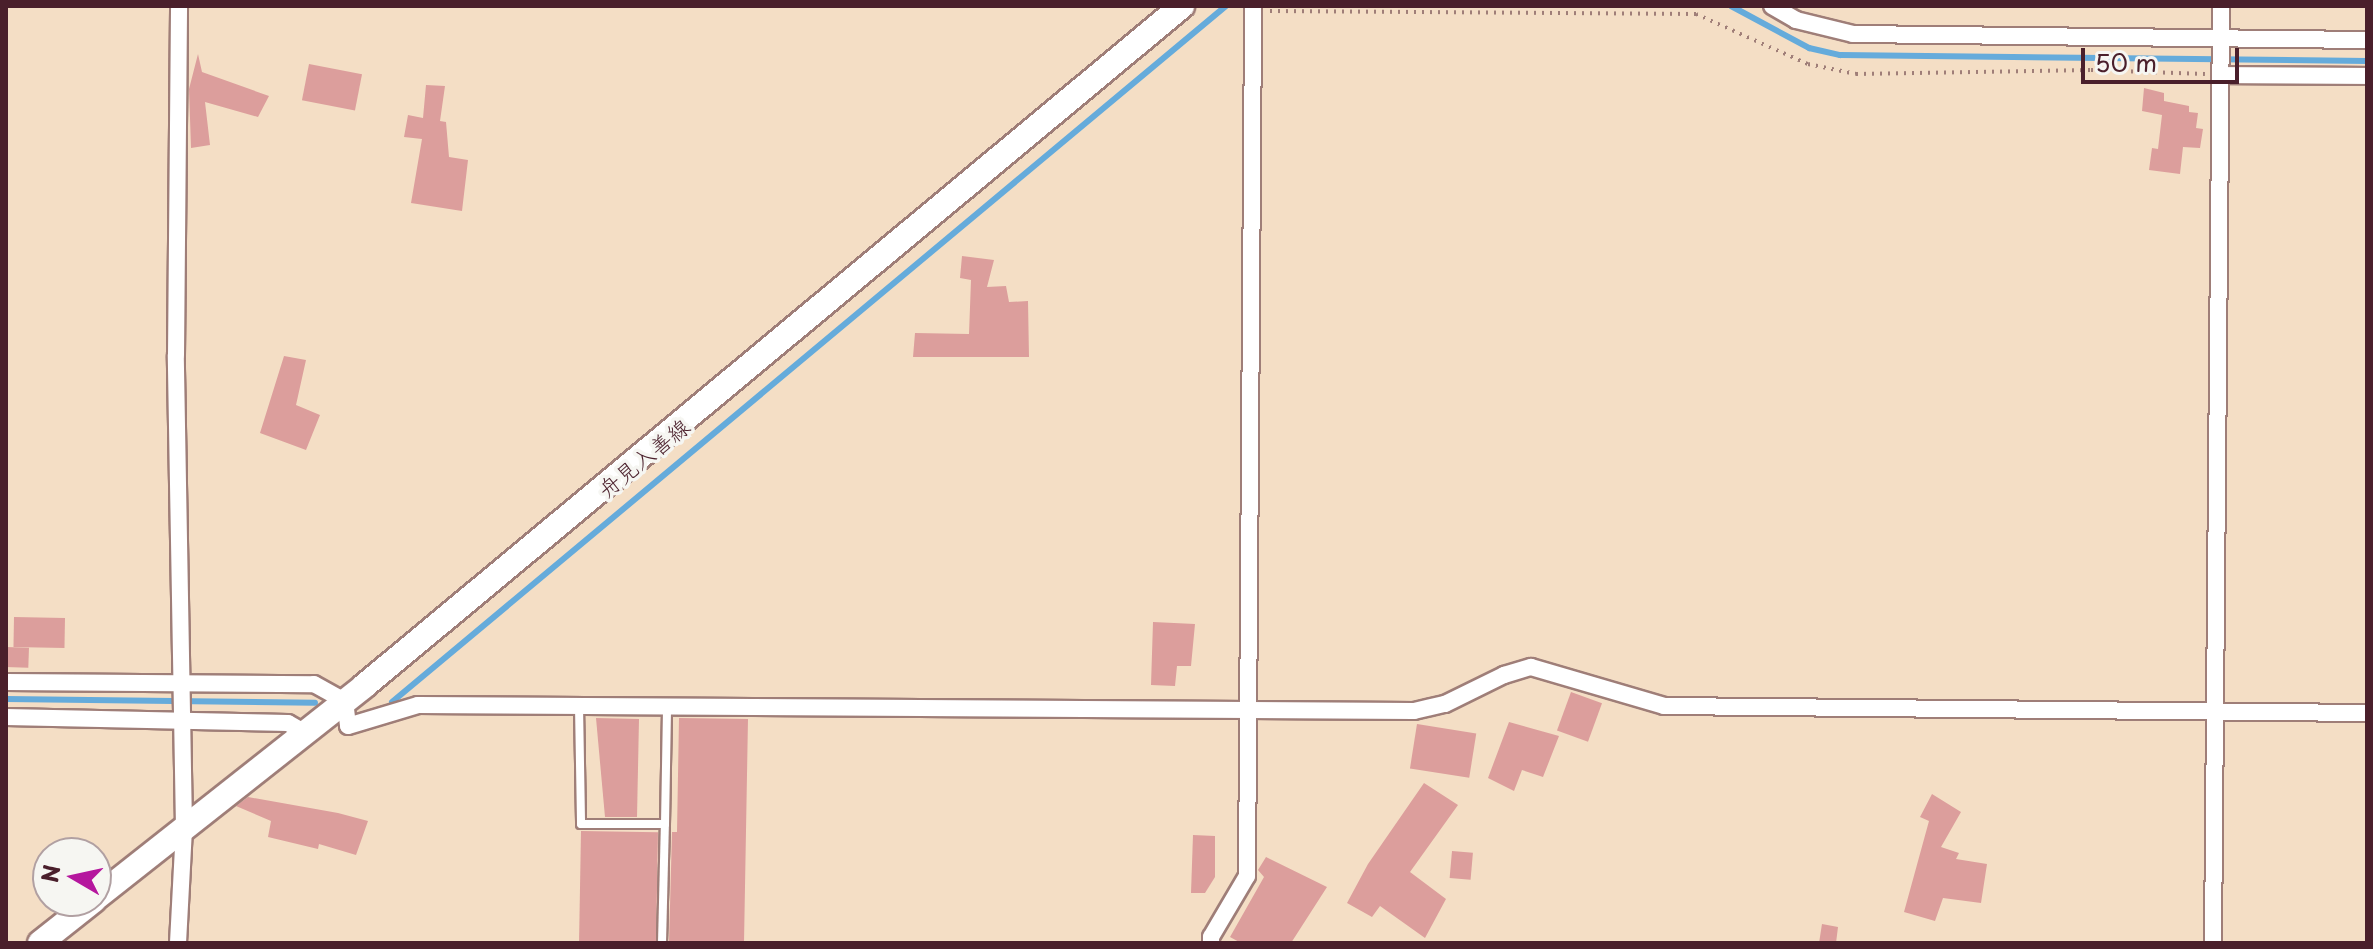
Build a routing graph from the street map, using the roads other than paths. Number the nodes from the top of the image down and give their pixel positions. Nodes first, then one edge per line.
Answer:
1 (179, 6) edge
2 (1182, 6) edge
3 (1772, 6) edge
4 (2221, 6) edge
5 (1253, 8) edge
6 (2220, 37) junction
7 (2367, 40) edge
8 (2220, 75) junction
9 (2367, 76) edge
10 (6, 682) edge
11 (182, 687) junction
12 (345, 701) junction
13 (579, 705) junction
14 (667, 706) junction
15 (1247, 710) junction
16 (2214, 712) junction
17 (2367, 713) edge
18 (182, 715) junction
19 (6, 717) edge
20 (305, 733) junction
21 (665, 824) junction
22 (184, 827) junction
23 (112, 885) edge
24 (73, 917) edge
25 (40, 943) edge
26 (178, 943) edge
27 (662, 943) edge
28 (1211, 943) edge
29 (2213, 943) edge

1 - 11 street
2 - 12 main road, 舟見入善線
3 - 6 street
4 - 6 street
5 - 15 street
6 - 7 street
6 - 8 street
8 - 9 street
8 - 16 street
10 - 11 street
11 - 12 street
11 - 18 street
12 - 13 street
12 - 20 main road, 舟見入善線
13 - 14 street
13 - 21 lane
14 - 15 street
14 - 21 lane
15 - 16 street
15 - 28 street
16 - 17 street
16 - 29 street
18 - 19 street
18 - 20 street
18 - 22 street
20 - 22 main road, 舟見入善線
21 - 27 lane
22 - 23 main road, 舟見入善線
22 - 26 street
24 - 25 main road, 舟見入善線

